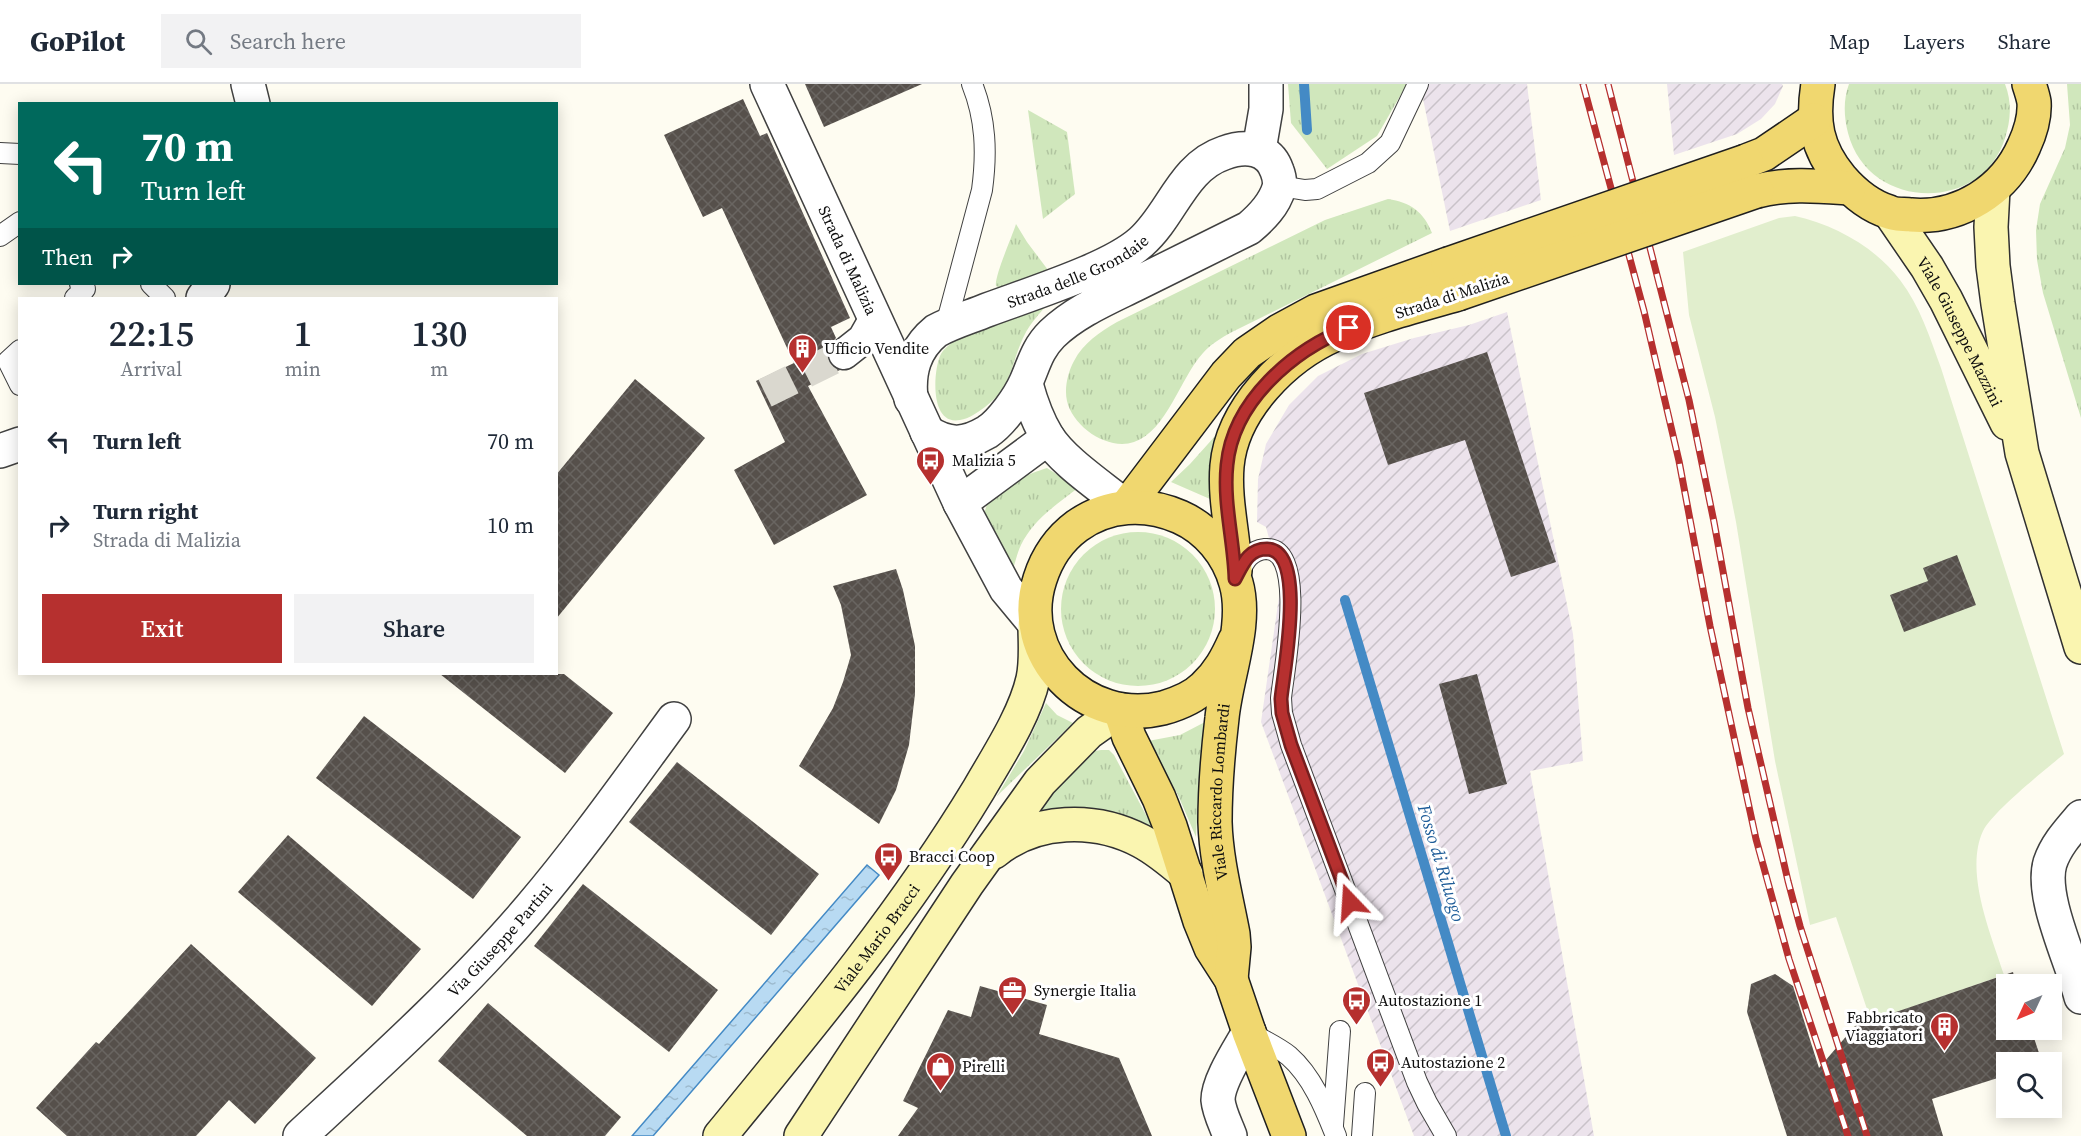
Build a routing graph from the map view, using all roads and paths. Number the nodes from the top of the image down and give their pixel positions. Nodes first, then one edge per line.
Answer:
1 (248, 84) edge
2 (767, 84) edge
3 (972, 84) edge
4 (1266, 84) edge
5 (1418, 84) edge
6 (1818, 84) edge
7 (2029, 84) edge
8 (252, 102) edge
9 (1814, 120) junction
10 (1259, 150) junction
11 (0, 153) edge
12 (18, 154) edge
13 (1752, 176) junction
14 (1280, 186) junction
15 (1849, 188) junction
16 (1993, 189) junction
17 (1890, 213) junction
18 (18, 223) edge
19 (0, 236) edge
20 (1453, 279) junction
21 (81, 285) edge
22 (153, 285) edge
23 (76, 297) edge
24 (164, 297) edge
25 (874, 318) junction
26 (946, 325) junction
27 (18, 352) edge
28 (844, 354) tunnel mouth
29 (18, 381) edge
30 (1026, 384) junction
31 (911, 399) junction
32 (927, 432) junction
33 (1048, 438) junction
34 (18, 445) edge
35 (0, 451) edge
36 (2022, 453) junction
37 (960, 503) junction
38 (1126, 507) junction
39 (1235, 579) junction
40 (1035, 624) junction
41 (1235, 640) junction
42 (2081, 647) edge
43 (1120, 710) junction
44 (674, 720) dead end
45 (2081, 817) edge
46 (983, 861) junction
47 (1186, 874) junction
48 (1231, 980) junction
49 (2081, 997) edge
50 (1340, 1031) dead end
51 (1249, 1032) junction
52 (1365, 1093) dead end
53 (1334, 1132) edge
54 (300, 1136) edge
55 (720, 1136) edge
56 (801, 1136) edge
57 (1230, 1136) edge
58 (1289, 1136) edge
59 (1362, 1136) edge
60 (1446, 1136) edge

1 - 8 street
2 - 25 street, Strada di Malizia
3 - 26 lane
4 - 10 street
5 - 14 lane
6 - 9 main road, Viale Giuseppe Mazzini
7 - 16 main road, Viale Giuseppe Mazzini
9 - 13 main road, Strada di Malizia
9 - 15 main road, Viale Giuseppe Mazzini
10 - 14 street
10 - 26 street, Strada delle Grondaie
11 - 12 lane
13 - 15 main road, Strada di Malizia
13 - 20 main road, Strada di Malizia, bridge
14 - 30 street
15 - 17 main road, Viale Giuseppe Mazzini
16 - 17 main road, Viale Giuseppe Mazzini
16 - 36 main road, Viale Giuseppe Mazzini
17 - 36 main road, Viale Giuseppe Mazzini
18 - 19 lane
20 - 38 main road, Strada di Malizia
20 - 39 main road, Strada di Malizia
21 - 23 lane
22 - 24 lane
25 - 28 street
25 - 31 street, Strada di Malizia
26 - 31 street, Strada delle Grondaie
27 - 29 lane
30 - 32 street
30 - 33 street
31 - 32 street, Strada di Malizia
32 - 37 street, Strada di Malizia
33 - 37 street
33 - 38 street
34 - 35 street
36 - 42 main road, Viale Giuseppe Mazzini
37 - 40 street, Strada di Malizia
38 - 39 main road, Viale Riccardo Lombardi
38 - 40 main road, Viale Riccardo Lombardi
39 - 41 main road, Viale Riccardo Lombardi
39 - 60 lane
40 - 43 main road, Viale Riccardo Lombardi
40 - 55 main road, Viale Mario Bracci
41 - 43 main road, Viale Riccardo Lombardi
41 - 48 main road, Viale Riccardo Lombardi
43 - 46 main road
43 - 47 main road, Viale Riccardo Lombardi
44 - 54 street, Via Giuseppe Partini
45 - 49 street
46 - 47 main road
46 - 56 main road
47 - 48 main road, Viale Riccardo Lombardi
48 - 51 main road, Viale Riccardo Lombardi
50 - 53 lane
51 - 53 lane
51 - 57 street
51 - 58 main road, Viale Riccardo Lombardi
52 - 59 lane

